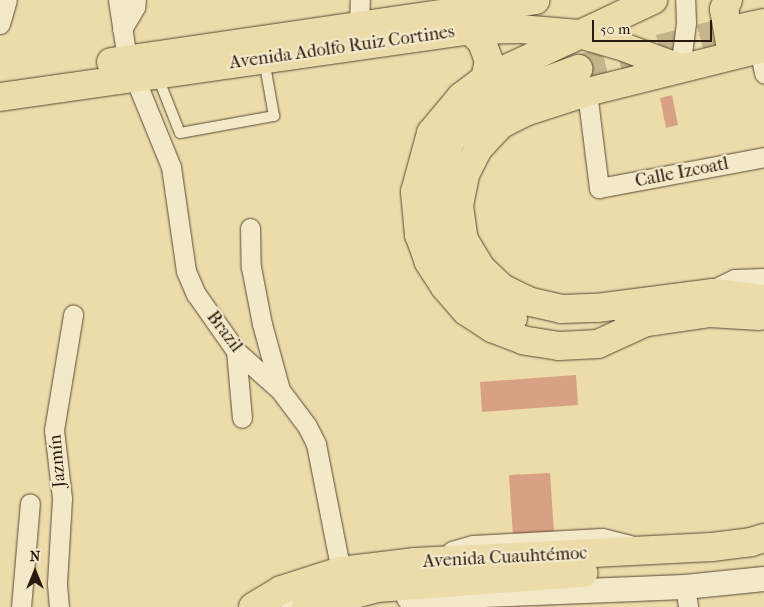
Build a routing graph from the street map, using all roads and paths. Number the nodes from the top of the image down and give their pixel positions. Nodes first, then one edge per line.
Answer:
1 (7, 0) edge
2 (118, 0) edge
3 (136, 0) edge
4 (535, 0) edge
5 (653, 0) edge
6 (685, 0) edge
7 (728, 0) edge
8 (359, 12) edge
9 (0, 24) edge
10 (122, 29) junction
11 (470, 30) junction
12 (579, 34) junction
13 (758, 44) edge
14 (732, 55) junction
15 (264, 59) junction
16 (680, 68) junction
17 (140, 70) junction
18 (485, 79) junction
19 (0, 80) edge
20 (582, 81) junction
21 (0, 97) edge
22 (764, 157) edge
23 (250, 228) dead end
24 (764, 281) edge
25 (714, 293) junction
26 (764, 299) edge
27 (73, 315) dead end
28 (764, 317) edge
29 (646, 322) junction
30 (236, 351) junction
31 (280, 390) junction
32 (242, 418) dead end
33 (30, 503) dead end
34 (764, 538) edge
35 (764, 555) edge
36 (341, 571) junction
37 (764, 579) edge
38 (377, 588) junction
39 (686, 597) edge
40 (287, 598) edge
41 (535, 600) edge
42 (21, 607) edge
43 (59, 607) edge
44 (253, 607) edge
45 (306, 607) edge

1 - 9 street
2 - 10 street, Brazil
3 - 10 street
4 - 8 main road, Avenida Adolfo Ruiz Cortines
5 - 12 main road
6 - 16 street
7 - 14 main road
8 - 17 main road, Avenida Adolfo Ruiz Cortines
10 - 17 street, Brazil
11 - 12 main road, Avenida Adolfo Ruiz Cortines
11 - 15 main road, Avenida Adolfo Ruiz Cortines
11 - 18 main road
12 - 16 main road, Avenida Adolfo Ruiz Cortines
12 - 18 main road
13 - 14 main road
14 - 16 main road
15 - 17 main road, Avenida Adolfo Ruiz Cortines
15 - 17 lane
16 - 20 main road
17 - 19 main road, Avenida Adolfo Ruiz Cortines
17 - 21 main road, Avenida Adolfo Ruiz Cortines
17 - 30 street, Brazil
18 - 29 main road
20 - 22 street, Calle Izcoatl
20 - 25 main road
20 - 29 main road
23 - 31 street
24 - 25 street
25 - 26 main road
27 - 43 street, Jazmín
28 - 29 main road
30 - 31 street, Brazil
30 - 32 street
31 - 36 street, Brazil
33 - 42 street
34 - 36 main road, Avenida Cuauhtémoc
35 - 38 main road, Avenida Cuauhtémoc
36 - 40 main road, Avenida Cuauhtémoc
37 - 39 street, Avenida Cuauhtémoc
38 - 41 street, Avenida Cuauhtémoc
38 - 45 main road, Avenida Cuauhtémoc
39 - 41 street, Avenida Cuauhtémoc
40 - 44 main road, Avenida Cuauhtémoc

